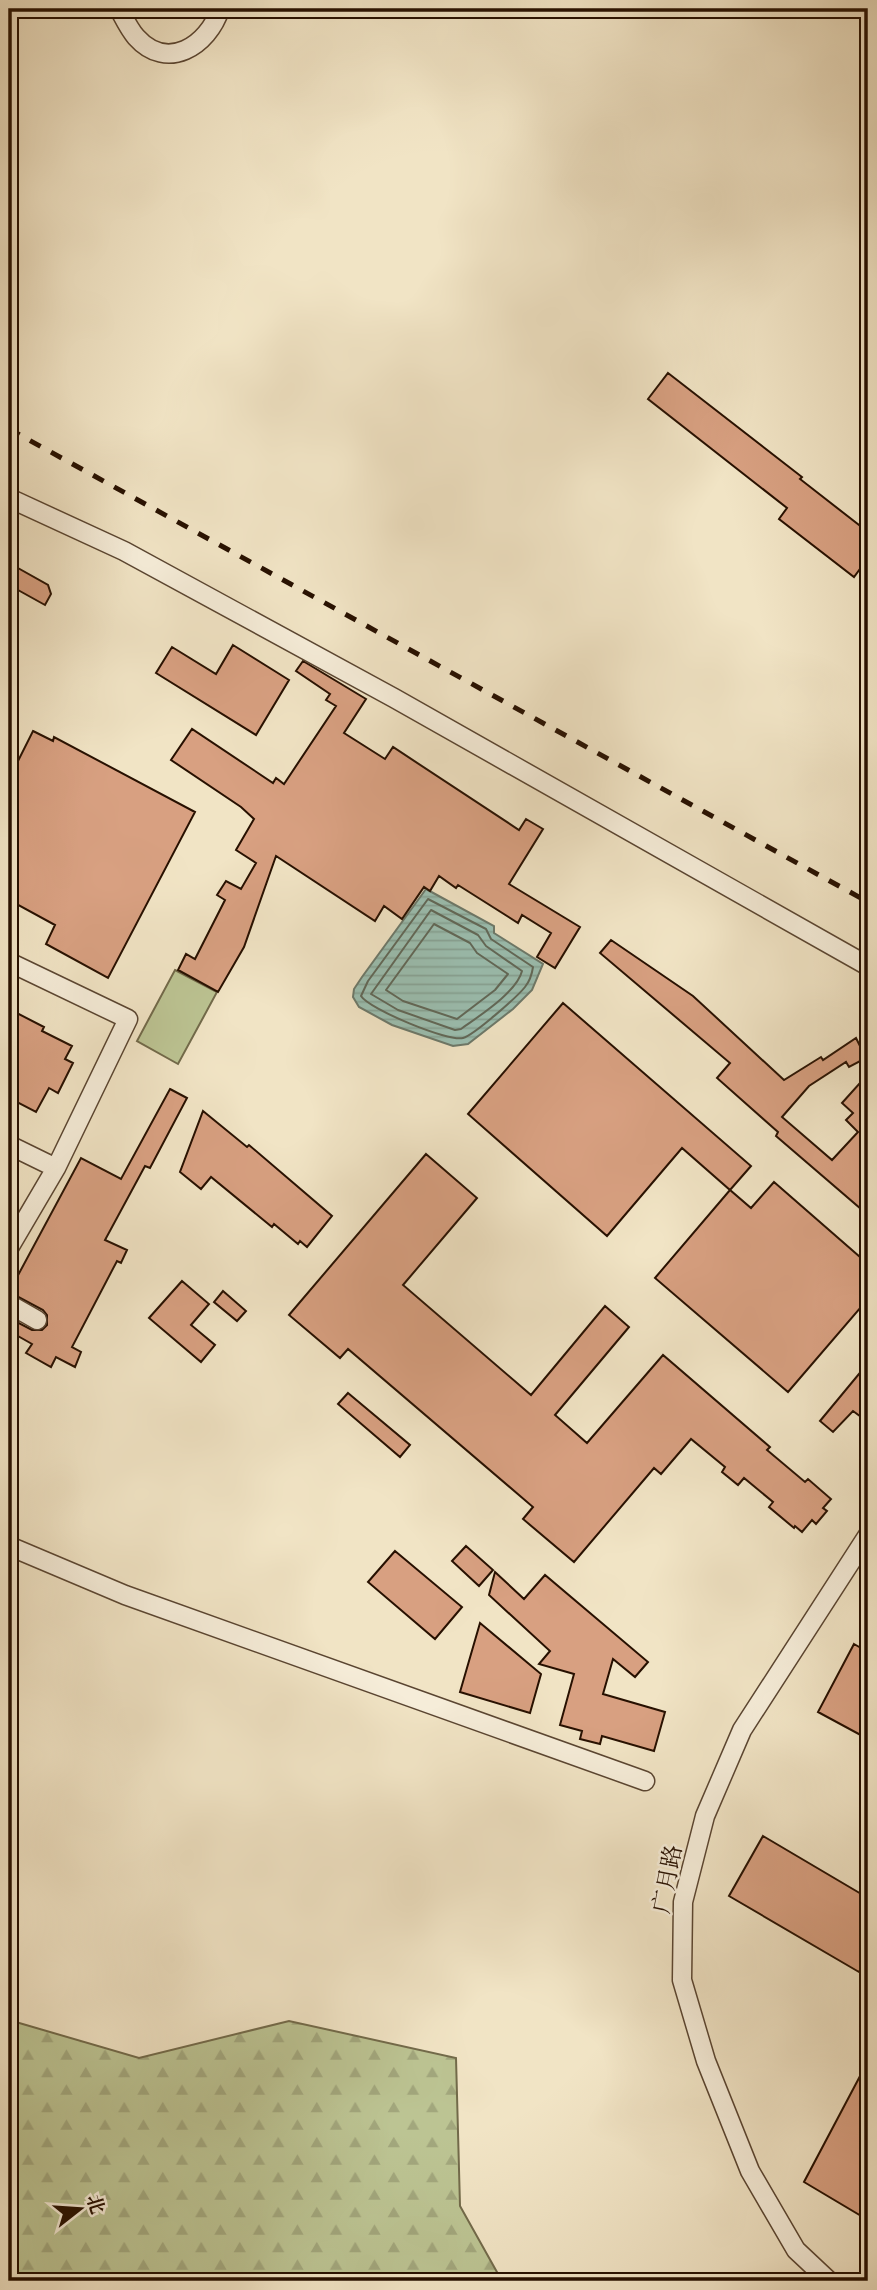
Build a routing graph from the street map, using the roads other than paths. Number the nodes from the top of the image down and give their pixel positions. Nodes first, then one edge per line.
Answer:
1 (119, 9) edge
2 (220, 9) edge
3 (9, 498) edge
4 (9, 962) edge
5 (868, 966) edge
6 (9, 1145) edge
7 (56, 1167) junction
8 (9, 1248) edge
9 (9, 1304) edge
10 (37, 1320) dead end
11 (868, 1535) edge
12 (9, 1546) edge
13 (645, 1782) dead end
14 (828, 2281) edge

1 - 2 street
3 - 5 street
4 - 7 street
6 - 7 street
7 - 8 street
9 - 10 street
11 - 14 street, 广月路
12 - 13 street

